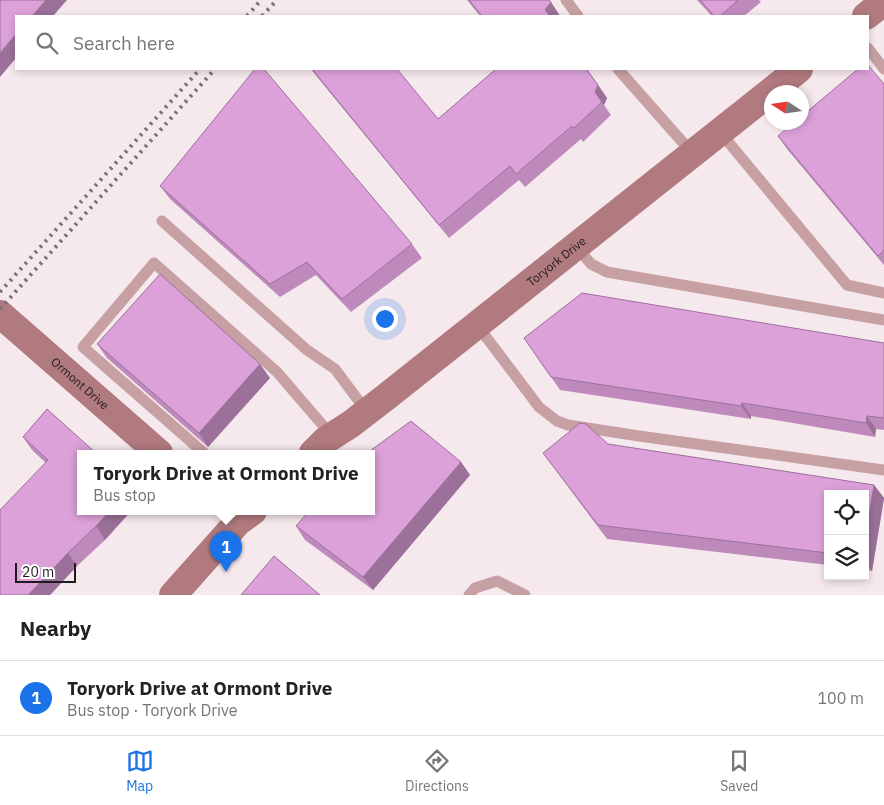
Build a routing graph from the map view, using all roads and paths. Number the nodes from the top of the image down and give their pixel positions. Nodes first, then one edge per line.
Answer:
1 (566, 0) edge
2 (884, 2) edge
3 (577, 15) edge
4 (867, 15) edge
5 (869, 49) edge
6 (884, 69) edge
7 (619, 70) edge
8 (798, 70) edge
9 (720, 132) junction
10 (693, 154) junction
11 (162, 221) dead end
12 (576, 246) junction
13 (884, 293) edge
14 (0, 314) edge
15 (884, 320) edge
16 (476, 325) junction
17 (367, 412) junction
18 (322, 445) edge
19 (156, 450) edge
20 (201, 450) edge
21 (884, 470) edge
22 (239, 515) edge
23 (173, 595) edge
24 (470, 595) edge
25 (525, 595) edge

1 - 3 lane
2 - 4 street
5 - 6 lane
7 - 10 lane
8 - 9 street, Toryork Drive
9 - 10 street, Toryork Drive
9 - 13 lane
10 - 12 street, Toryork Drive
11 - 17 lane
12 - 15 lane
12 - 16 street, Toryork Drive
14 - 19 street, Ormont Drive
16 - 17 street, Toryork Drive
16 - 21 lane
17 - 18 street, Toryork Drive
18 - 20 lane
22 - 23 street
24 - 25 lane

